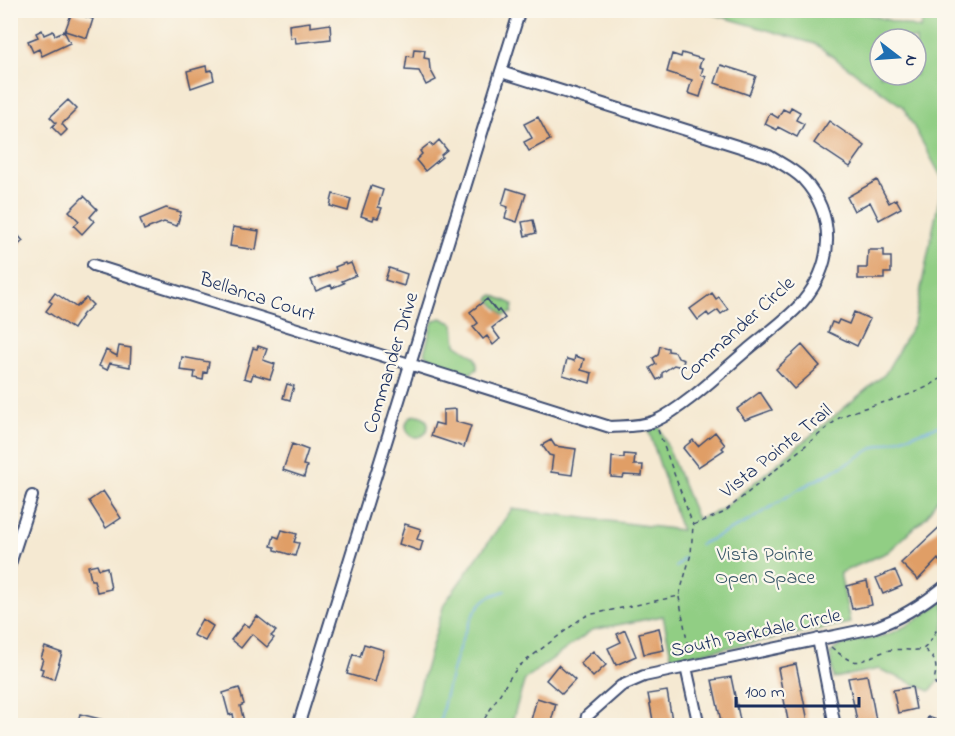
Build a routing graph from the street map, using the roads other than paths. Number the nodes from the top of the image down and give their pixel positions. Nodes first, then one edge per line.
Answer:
1 (520, 10) edge
2 (501, 72) junction
3 (93, 266) dead end
4 (410, 365) junction
5 (32, 496) dead end
6 (10, 564) edge
7 (945, 587) edge
8 (818, 639) junction
9 (688, 662) junction
10 (298, 726) edge
11 (585, 726) edge
12 (699, 726) edge
13 (835, 726) edge

1 - 2 street, Commander Drive
2 - 4 street, Commander Drive
2 - 4 street, Commander Circle
3 - 4 street, Bellanca Court
4 - 10 street, Commander Drive
5 - 6 street
7 - 8 street, South Parkdale Circle
8 - 9 street, South Parkdale Circle
8 - 13 street
9 - 11 street, South Parkdale Circle
9 - 12 street

